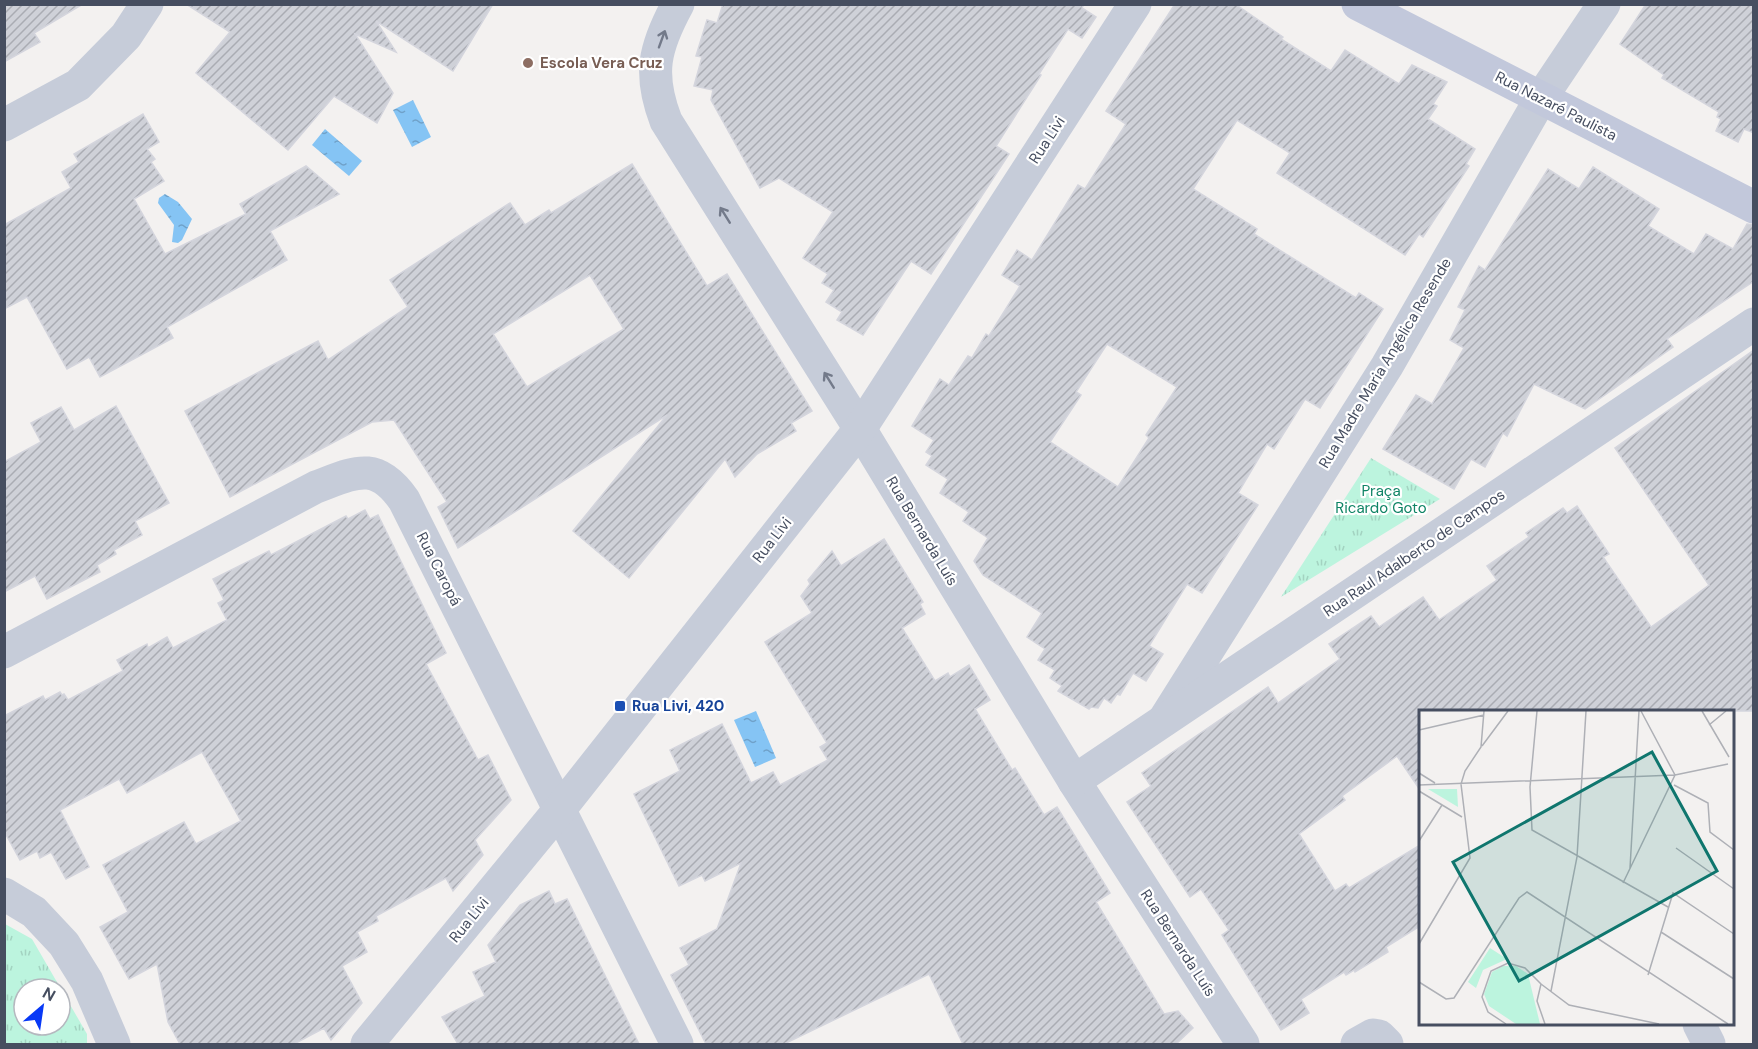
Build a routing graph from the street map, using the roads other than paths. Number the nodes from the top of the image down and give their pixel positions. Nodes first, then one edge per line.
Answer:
1 (147, 4) edge
2 (678, 4) edge
3 (1135, 4) edge
4 (1358, 4) edge
5 (1604, 4) edge
6 (1541, 98) junction
7 (4, 125) edge
8 (1754, 207) edge
9 (1754, 324) edge
10 (860, 429) junction
11 (4, 652) edge
12 (1164, 720) junction
13 (1074, 781) junction
14 (560, 809) junction
15 (4, 894) edge
16 (1700, 1025) edge
17 (114, 1044) edge
18 (367, 1044) edge
19 (677, 1044) edge
20 (1243, 1044) edge
21 (1358, 1044) edge
22 (1387, 1044) edge
23 (1709, 1044) edge

1 - 7 street
10 -> 2 street, Rua Bernarda Luís
3 - 10 street, Rua Livi
4 - 6 street, Rua Nazaré Paulista
5 - 6 street, Rua Madre Maria Angélica Resende
6 - 8 street, Rua Nazaré Paulista
6 - 12 street, Rua Madre Maria Angélica Resende
9 - 12 street, Rua Raul Adalberto de Campos
10 - 13 street, Rua Bernarda Luís
10 - 14 street, Rua Livi
11 - 14 street, Rua Caropá
12 - 13 street, Rua Raul Adalberto de Campos
13 - 20 street, Rua Bernarda Luís
14 - 18 street, Rua Livi
14 - 19 street, Rua Caropá
15 - 17 street
16 - 23 street
21 - 22 street

